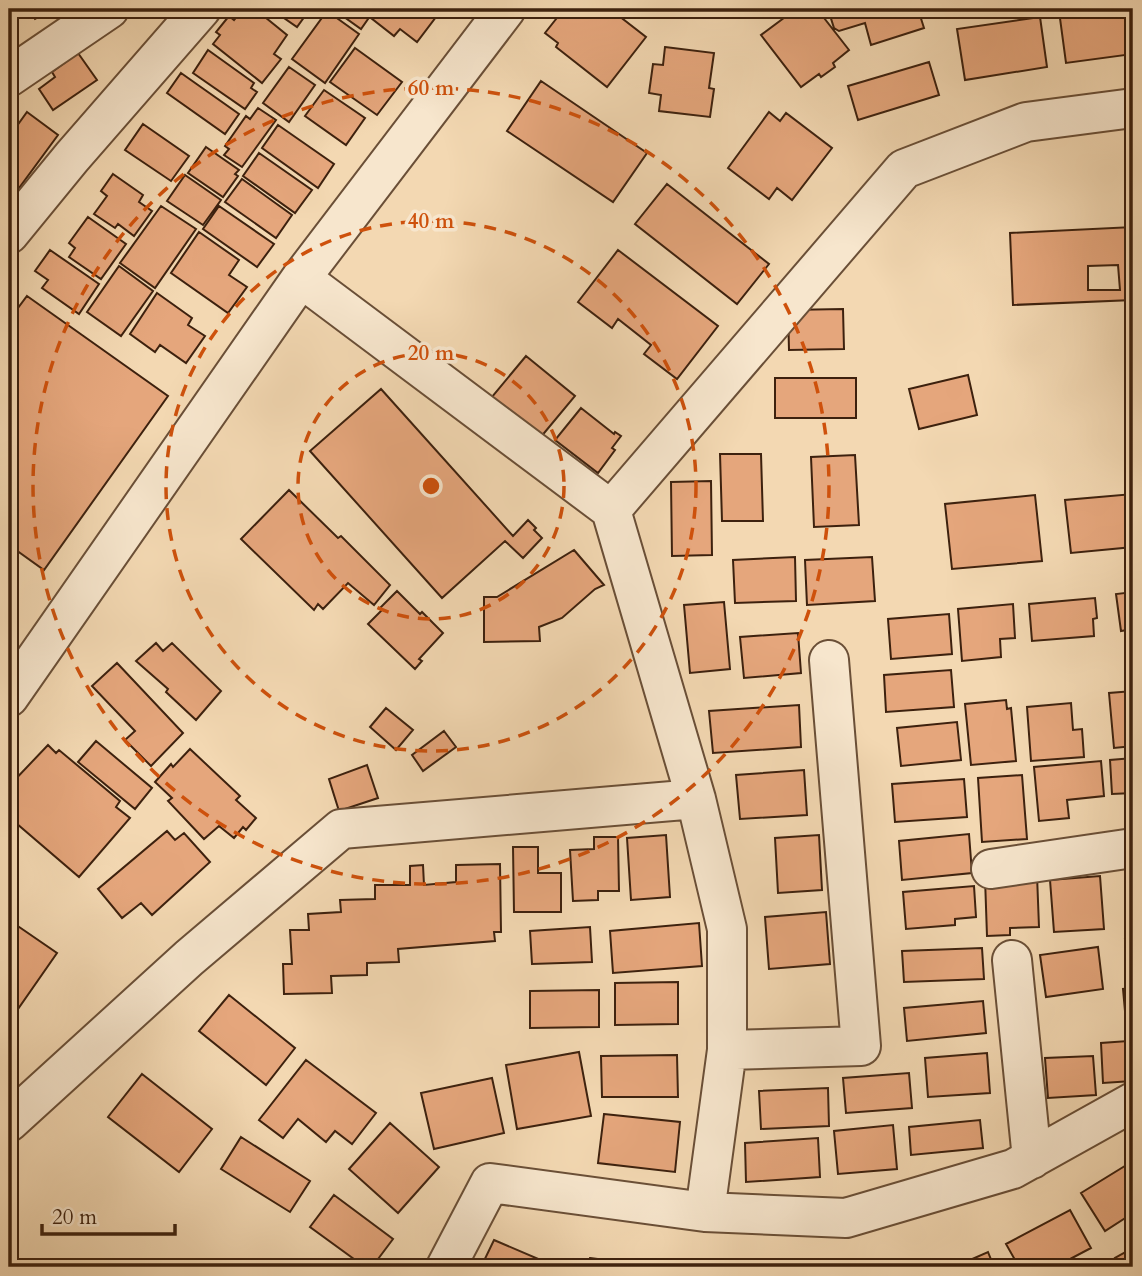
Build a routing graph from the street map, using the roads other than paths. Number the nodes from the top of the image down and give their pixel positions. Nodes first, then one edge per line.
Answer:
1 (109, 9) edge
2 (201, 9) edge
3 (506, 9) edge
4 (9, 77) edge
5 (1133, 108) edge
6 (9, 234) edge
7 (301, 278) junction
8 (611, 510) junction
9 (829, 660) dead end
10 (9, 697) edge
11 (696, 799) junction
12 (1133, 848) edge
13 (991, 869) dead end
14 (1012, 960) dead end
15 (727, 1050) junction
16 (1133, 1102) edge
17 (9, 1122) edge
18 (1032, 1159) junction
19 (705, 1212) junction
20 (446, 1267) edge

1 - 4 street
2 - 6 street
3 - 7 street
5 - 8 street
7 - 8 street
7 - 10 street
8 - 11 street
9 - 15 street
11 - 15 street
11 - 17 street
12 - 13 street
14 - 18 street
15 - 19 street
16 - 18 street
18 - 19 street
19 - 20 street

